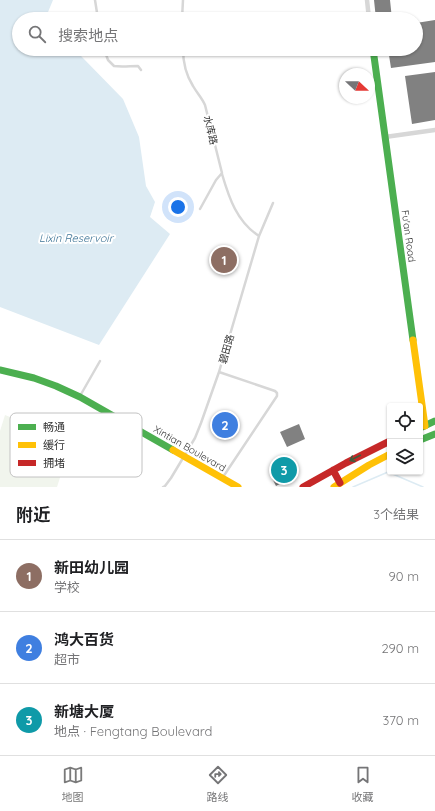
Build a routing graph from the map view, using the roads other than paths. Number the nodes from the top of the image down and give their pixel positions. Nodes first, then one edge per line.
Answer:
1 (95, 0) edge
2 (183, 0) edge
3 (367, 0) edge
4 (96, 12) edge
5 (182, 12) edge
6 (368, 12) edge
7 (107, 56) edge
8 (183, 56) edge
9 (374, 56) edge
10 (141, 70) dead end
11 (435, 130) edge
12 (385, 136) junction
13 (222, 174) junction
14 (273, 203) dead end
15 (200, 209) dead end
16 (259, 236) junction
17 (100, 361) dead end
18 (0, 370) edge
19 (220, 372) junction
20 (80, 397) junction
21 (419, 403) edge
22 (108, 413) edge
23 (435, 422) edge
24 (423, 427) edge
25 (142, 432) edge
26 (435, 434) edge
27 (422, 439) edge
28 (387, 443) edge
29 (184, 456) junction
30 (387, 456) edge
31 (333, 470) junction
32 (222, 478) junction
33 (340, 483) junction
34 (163, 487) edge
35 (238, 487) edge
36 (303, 487) edge
37 (334, 487) edge

1 - 4 lane
2 - 5 lane
3 - 6 street
7 - 10 lane
8 - 13 lane, 水库路
9 - 12 street, Fu'an Road
11 - 12 street
12 - 21 street, Fu'an Road
13 - 15 lane
13 - 16 lane, 水库路
14 - 16 lane, 碧田路
16 - 19 lane, 碧田路
17 - 20 lane
18 - 20 street, Xintian Boulevard
19 - 29 lane, 碧田路
19 - 32 lane
20 - 22 street, Xintian Boulevard
23 - 24 street
25 - 29 street, Xintian Boulevard
26 - 27 street
28 -> 31 street
29 - 32 street, Xintian Boulevard
29 - 34 lane, 碧田路
30 - 33 street
31 - 33 street
31 - 36 street
32 - 35 street, Xintian Boulevard
33 - 37 street

